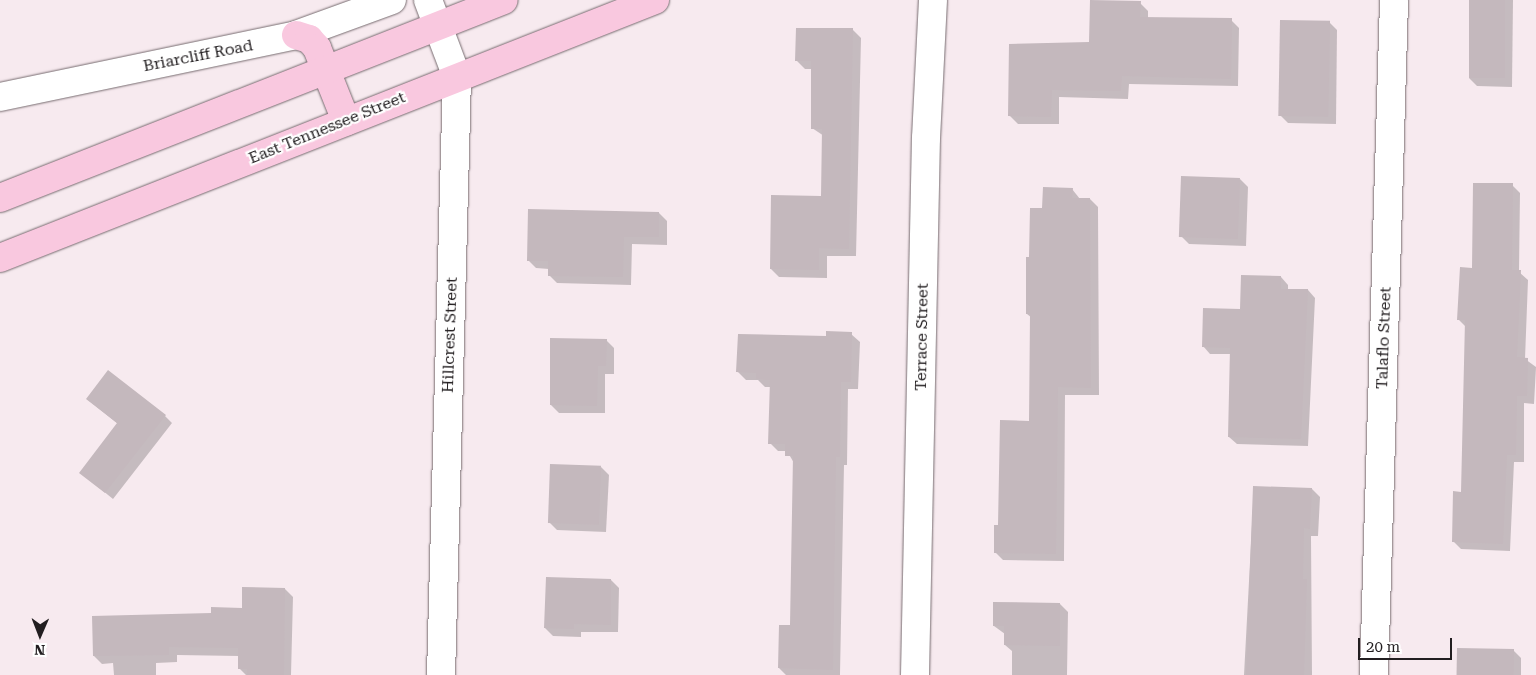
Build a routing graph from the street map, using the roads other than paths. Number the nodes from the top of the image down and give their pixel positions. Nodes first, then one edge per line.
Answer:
1 (392, 0) edge
2 (428, 0) edge
3 (504, 0) edge
4 (655, 0) edge
5 (932, 0) edge
6 (1394, 0) edge
7 (438, 26) junction
8 (296, 35) junction
9 (326, 70) junction
10 (457, 77) junction
11 (0, 97) edge
12 (346, 120) junction
13 (0, 198) edge
14 (0, 258) edge
15 (441, 675) edge
16 (915, 675) edge
17 (1374, 675) edge

1 - 8 street, Briarcliff Road
2 - 7 street, Hillcrest Street
3 - 7 main road
4 - 10 main road, East Tennessee Street
5 - 16 street, Terrace Street
6 - 17 street, Talaflo Street
7 - 9 main road
7 - 10 street, Hillcrest Street
8 - 9 main road
8 - 11 street, Briarcliff Road
9 - 12 main road
9 - 13 main road
10 - 12 main road, East Tennessee Street
10 - 15 street, Hillcrest Street
12 - 14 main road, East Tennessee Street

